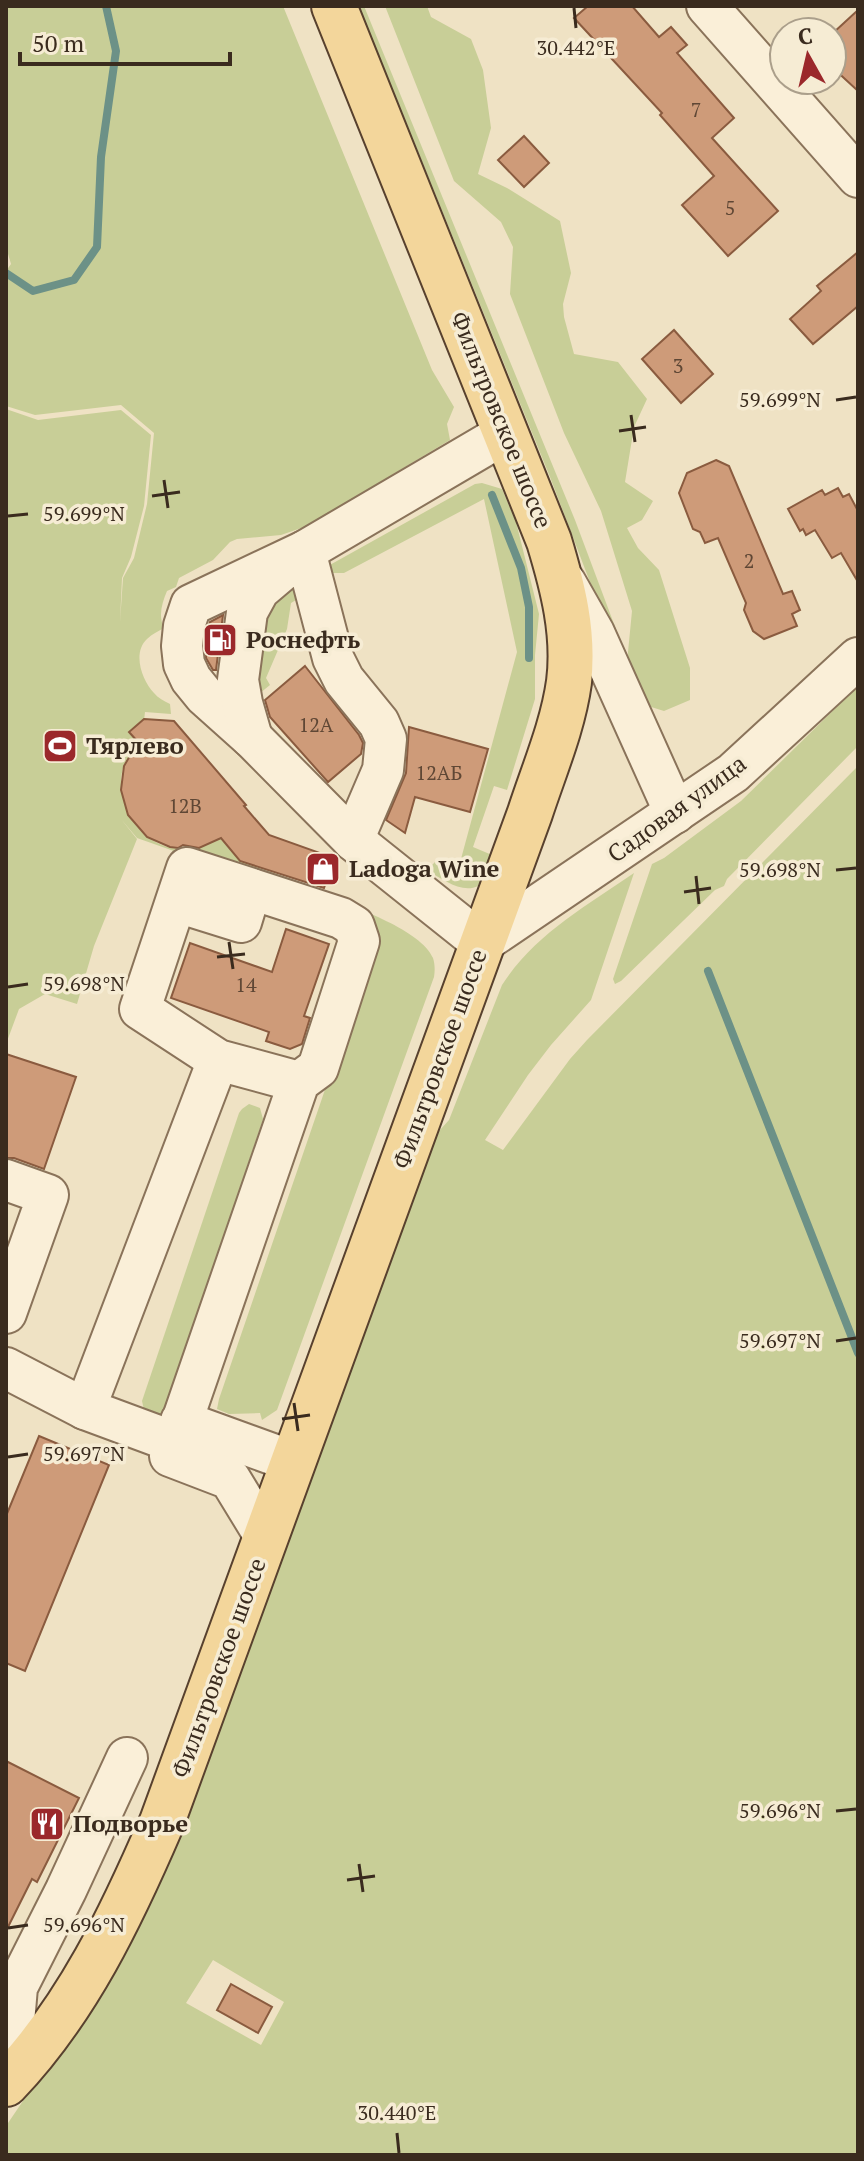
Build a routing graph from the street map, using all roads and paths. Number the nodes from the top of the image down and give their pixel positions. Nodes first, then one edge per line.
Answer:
1 (334, 6) edge
2 (707, 6) edge
3 (858, 177) edge
4 (506, 433) junction
5 (305, 551) junction
6 (558, 570) junction
7 (858, 658) edge
8 (252, 738) junction
9 (675, 813) junction
10 (353, 840) junction
11 (482, 943) junction
12 (218, 1060) junction
13 (299, 1082) junction
14 (6, 1180) edge
15 (6, 1313) edge
16 (6, 1368) edge
17 (85, 1409) junction
18 (178, 1431) junction
19 (294, 1462) junction
20 (266, 1538) junction
21 (127, 1758) dead end
22 (109, 1799) junction
23 (162, 1822) junction
24 (66, 1890) junction
25 (121, 1914) junction
26 (7, 2082) edge

1 - 4 main road, Фильтровское шоссе
2 - 3 street
4 - 5 street
4 - 6 main road, Фильтровское шоссе
5 - 8 street
5 - 8 street
5 - 10 street
6 - 9 street
6 - 11 main road, Фильтровское шоссе
7 - 9 street, Садовая улица
8 - 10 street
9 - 11 street, Садовая улица
10 - 11 street
11 - 19 main road, Фильтровское шоссе
12 - 13 street
12 - 13 street
12 - 17 street
13 - 18 street
14 - 15 street
16 - 17 street
17 - 18 street
18 - 19 street
18 - 20 street
19 - 20 main road, Фильтровское шоссе
20 - 23 main road, Фильтровское шоссе
21 - 22 street
22 - 23 street
22 - 24 street
23 - 25 main road, Фильтровское шоссе
24 - 25 street
24 - 26 street
25 - 26 main road, Фильтровское шоссе

